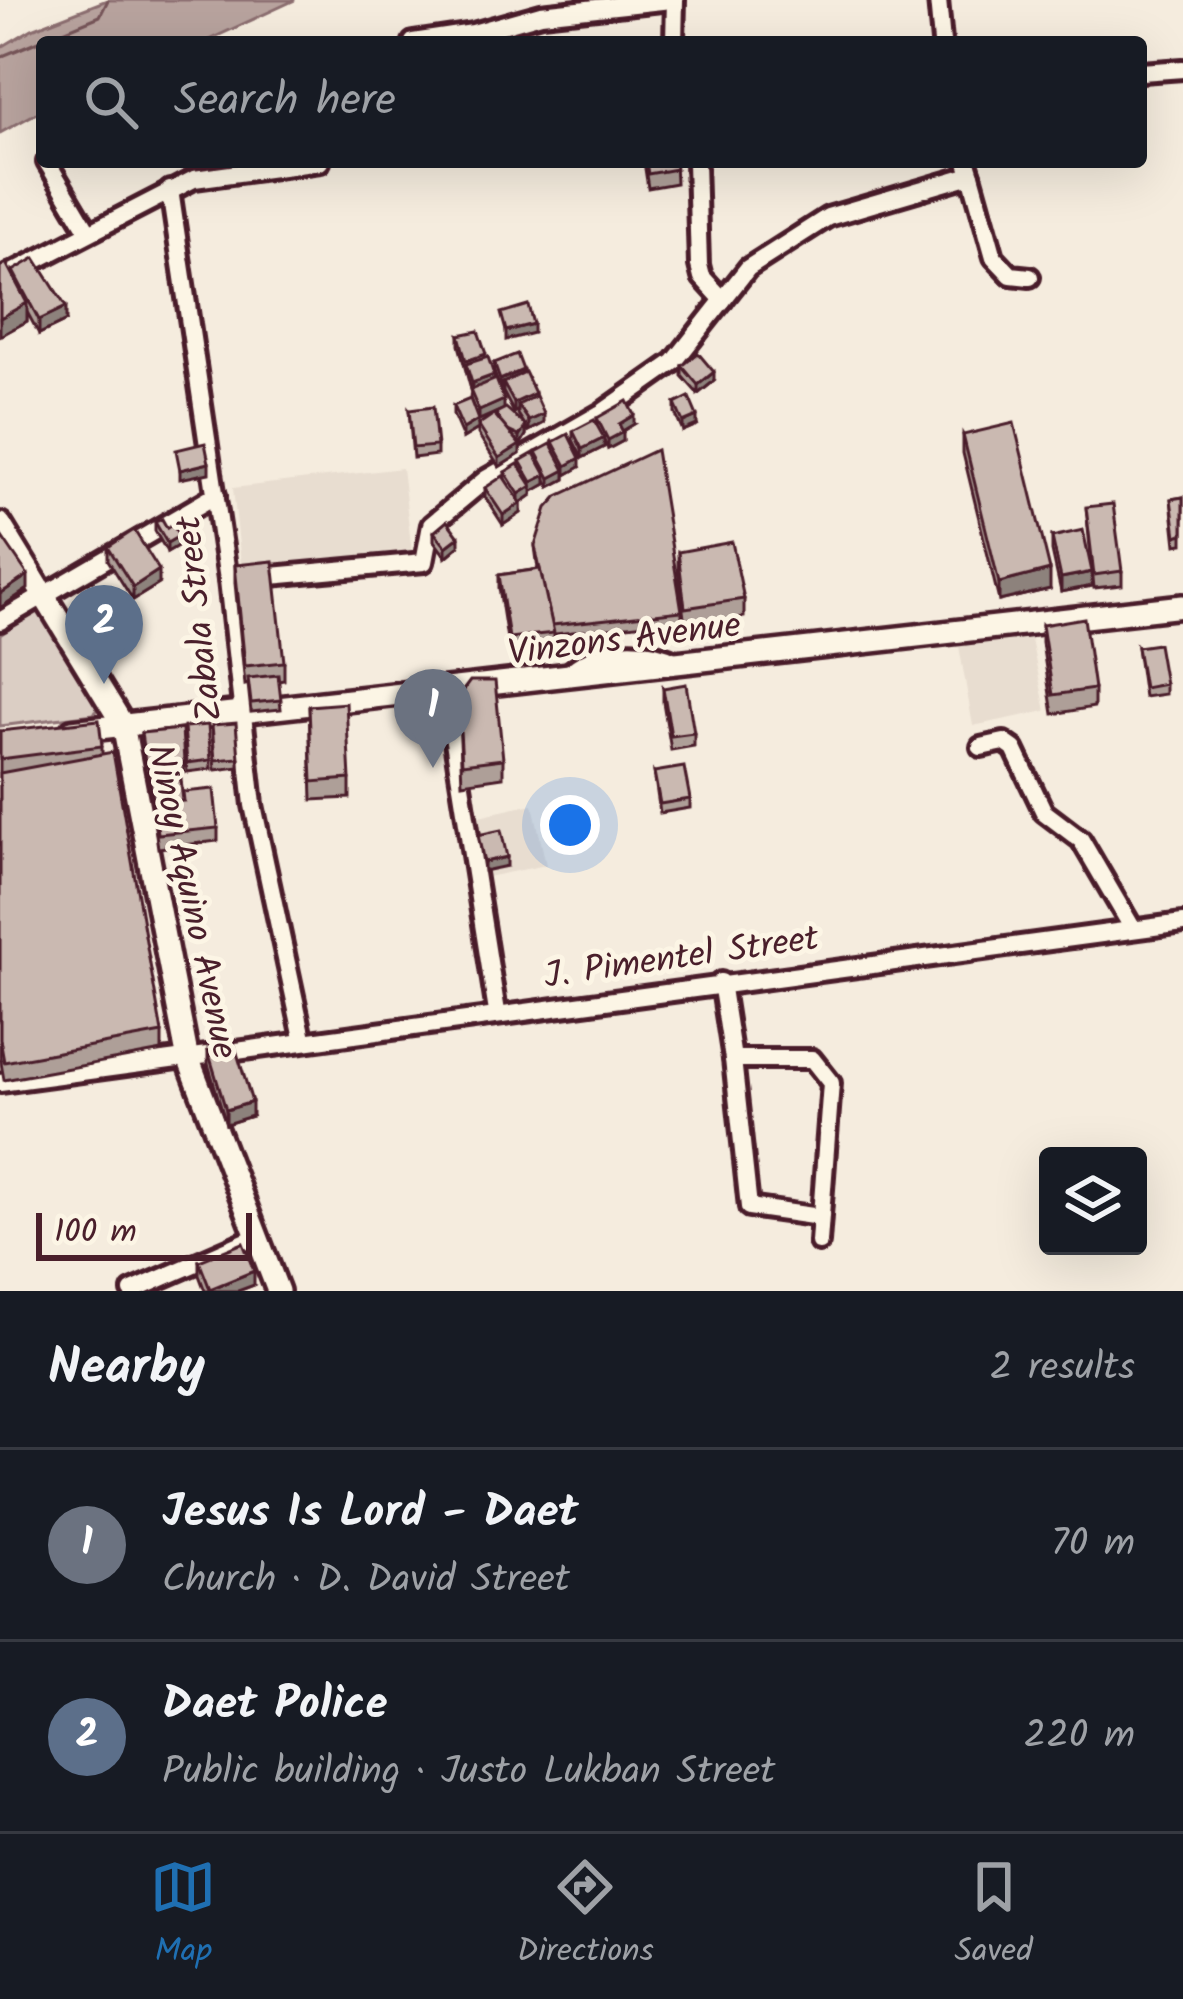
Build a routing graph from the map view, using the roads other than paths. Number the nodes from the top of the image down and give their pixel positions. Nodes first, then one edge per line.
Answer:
1 (673, 0) edge
2 (938, 0) edge
3 (469, 36) edge
4 (674, 36) edge
5 (941, 36) edge
6 (1183, 69) edge
7 (1147, 72) edge
8 (51, 168) edge
9 (276, 168) edge
10 (696, 168) edge
11 (969, 168) edge
12 (170, 190) junction
13 (88, 231) junction
14 (1030, 277) dead end
15 (0, 279) edge
16 (723, 300) junction
17 (216, 495) junction
18 (0, 524) edge
19 (228, 580) junction
20 (46, 591) junction
21 (1183, 606) edge
22 (0, 621) edge
23 (446, 691) junction
24 (240, 715) junction
25 (124, 725) junction
26 (41, 734) edge
27 (981, 747) dead end
28 (1183, 923) edge
29 (1133, 929) junction
30 (721, 982) junction
31 (497, 1012) junction
32 (304, 1038) junction
33 (188, 1055) junction
34 (733, 1059) junction
35 (0, 1083) edge
36 (820, 1217) junction
37 (256, 1237) junction
38 (819, 1242) dead end
39 (132, 1291) edge
40 (278, 1291) edge

1 - 3 street
1 - 4 street
2 - 5 street
6 - 7 street
8 - 13 street
9 - 12 street
10 - 16 street
11 - 14 street
11 - 16 street
12 - 13 street
12 - 17 street, Zabala Street
13 - 15 street
16 - 19 street
17 - 19 street, Zabala Street
17 - 20 street
18 - 20 main road, Ninoy Aquino Avenue
19 - 24 street, Zabala Street
20 - 22 street
20 - 25 main road, Ninoy Aquino Avenue
21 - 23 main road, Vinzons Avenue
23 - 24 main road, Vinzons Avenue
23 - 31 street
24 - 25 main road, Vinzons Avenue
24 - 32 street, Zabala Street
25 - 26 main road, Vinzons Avenue
25 - 33 main road, Ninoy Aquino Avenue
27 - 29 street
28 - 29 street, J. Pimentel Street
29 - 30 street, J. Pimentel Street
30 - 31 street, J. Pimentel Street
30 - 34 street
31 - 32 street, J. Pimentel Street
32 - 33 street, J. Pimentel Street
33 - 35 street, J. Pimentel Street
33 - 37 main road, Ninoy Aquino Avenue
34 - 36 street
34 - 36 street
36 - 38 street
37 - 39 street
37 - 40 main road, Ninoy Aquino Avenue

